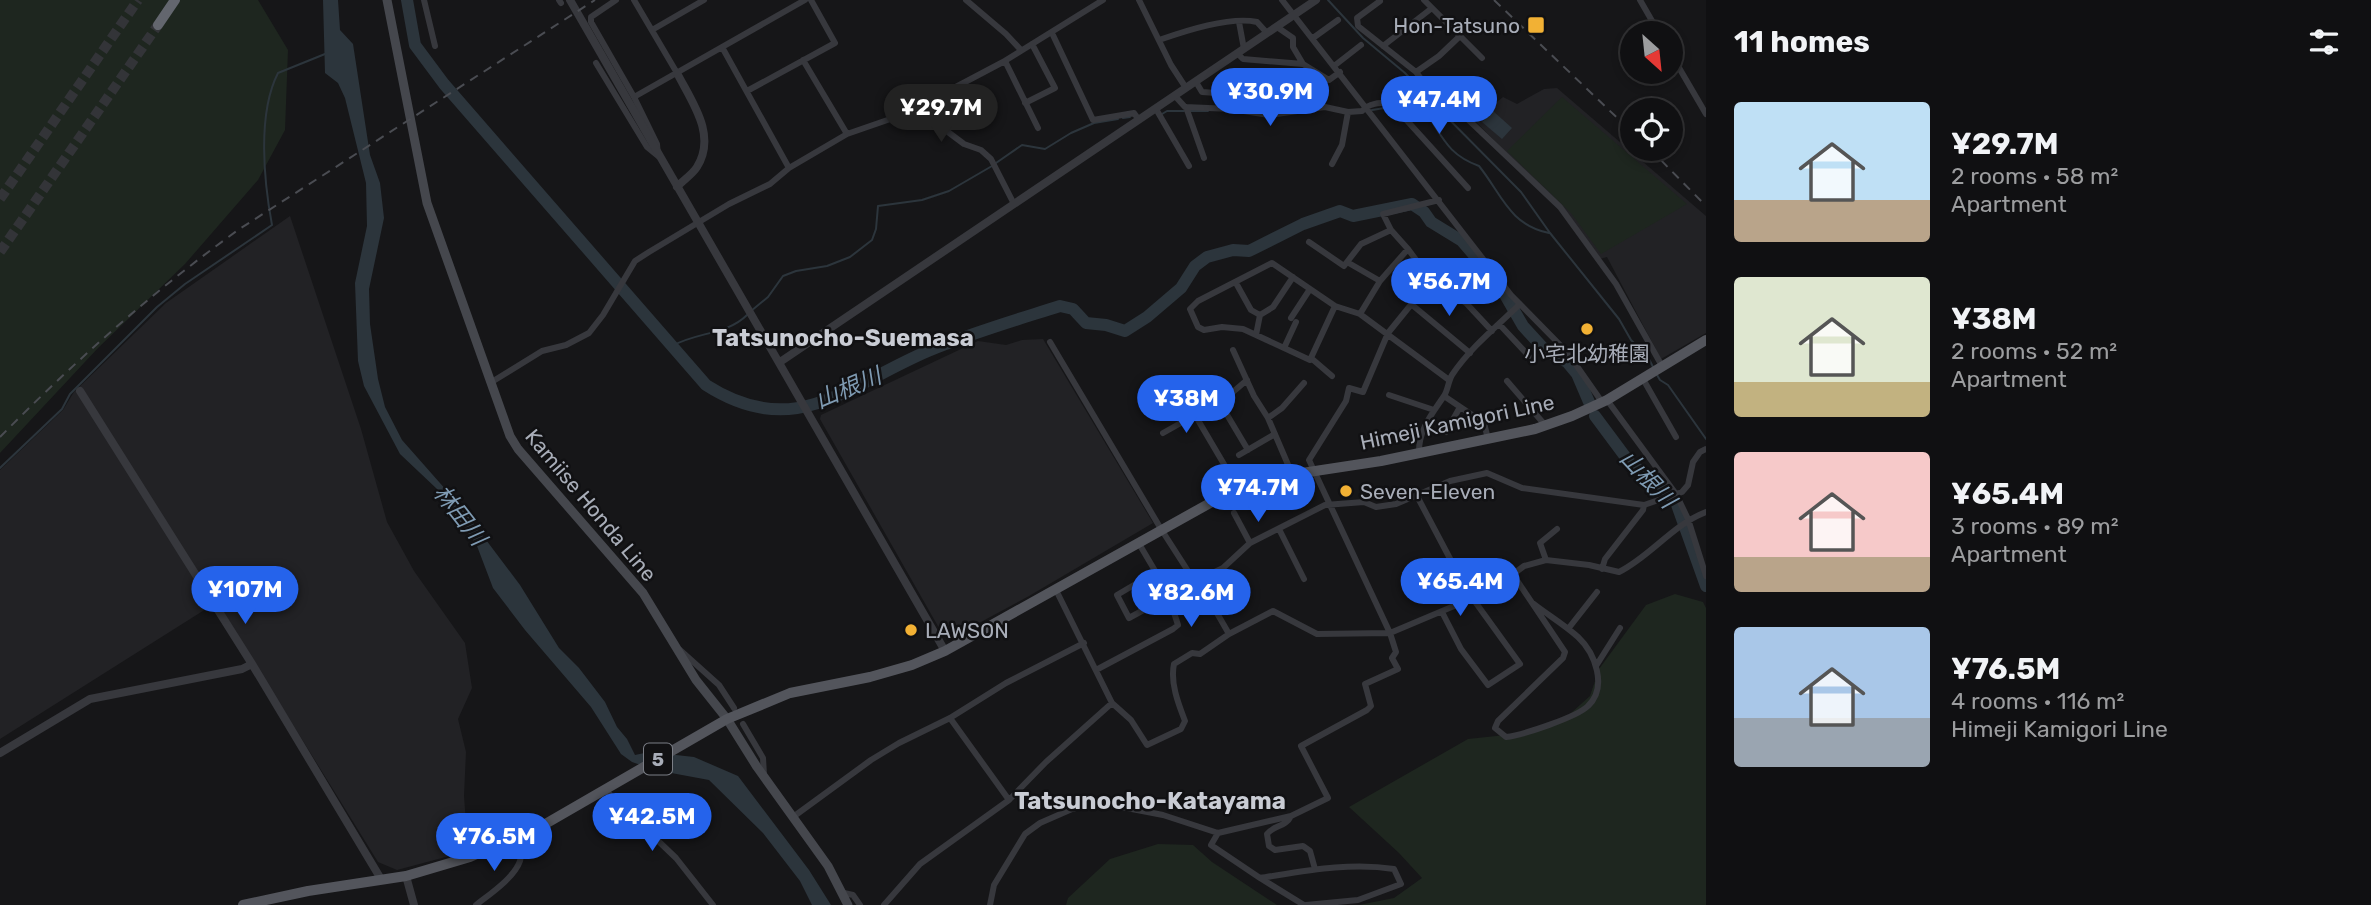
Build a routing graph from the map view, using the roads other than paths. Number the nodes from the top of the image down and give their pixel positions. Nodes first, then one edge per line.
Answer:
1 (175, 0) edge
2 (387, 0) edge
3 (424, 0) edge
4 (616, 0) edge
5 (634, 0) edge
6 (704, 0) edge
7 (805, 0) edge
8 (811, 0) edge
9 (966, 0) edge
10 (1103, 0) edge
11 (1139, 0) edge
12 (1282, 0) edge
13 (1316, 0) edge
14 (1380, 0) edge
15 (1424, 0) edge
16 (1640, 0) edge
17 (563, 1) edge
18 (1432, 8) junction
19 (1294, 15) junction
20 (1338, 20) dead end
21 (1652, 21) edge
22 (1239, 22) junction
23 (158, 25) tunnel mouth
24 (1276, 27) junction
25 (652, 30) junction
26 (1052, 33) junction
27 (1267, 33) junction
28 (1460, 36) junction
29 (1313, 38) junction
30 (1159, 40) junction
31 (1032, 44) junction
32 (1361, 45) dead end
33 (435, 46) dead end
34 (1383, 46) junction
35 (722, 47) junction
36 (1021, 50) junction
37 (1241, 51) junction
38 (1482, 58) dead end
39 (803, 60) junction
40 (1004, 61) junction
41 (596, 63) dead end
42 (1303, 64) junction
43 (1334, 66) junction
44 (1340, 72) junction
45 (1416, 72) junction
46 (677, 73) junction
47 (1684, 76) edge
48 (1196, 82) junction
49 (1429, 85) junction
50 (1186, 88) junction
51 (747, 92) junction
52 (1260, 93) dead end
53 (1175, 96) junction
54 (634, 97) junction
55 (1026, 103) junction
56 (1391, 103) junction
57 (1366, 106) junction
58 (1186, 107) junction
59 (1156, 109) junction
60 (1231, 109) junction
61 (1348, 112) junction
62 (1262, 114) junction
63 (1706, 114) edge
64 (899, 116) junction
65 (1139, 120) junction
66 (1038, 128) dead end
67 (847, 134) junction
68 (658, 156) junction
69 (1204, 158) dead end
70 (1332, 164) dead end
71 (1189, 166) dead end
72 (789, 168) junction
73 (677, 187) junction
74 (1468, 188) dead end
75 (1438, 200) junction
76 (1014, 204) junction
77 (699, 223) junction
78 (1391, 230) junction
79 (1309, 242) dead end
80 (1408, 249) junction
81 (1347, 262) junction
82 (1293, 277) junction
83 (1431, 280) junction
84 (1380, 281) junction
85 (1236, 283) junction
86 (1310, 289) junction
87 (1411, 304) junction
88 (1520, 304) junction
89 (1335, 306) junction
90 (1360, 314) junction
91 (1260, 315) junction
92 (1499, 324) junction
93 (1492, 331) junction
94 (1388, 333) junction
95 (1256, 335) junction
96 (1706, 340) edge
97 (1050, 342) dead end
98 (1284, 348) junction
99 (1233, 350) dead end
100 (1470, 353) junction
101 (1529, 356) dead end
102 (1311, 358) junction
103 (780, 362) junction
104 (1660, 368) junction
105 (1332, 376) dead end
106 (1644, 378) junction
107 (1247, 380) junction
108 (1449, 380) junction
109 (1507, 382) dead end
110 (490, 383) junction
111 (1180, 383) dead end
112 (1304, 383) dead end
113 (80, 391) dead end
114 (1389, 395) dead end
115 (1186, 396) junction
116 (1444, 396) junction
117 (1605, 401) junction
118 (1460, 407) junction
119 (1434, 410) junction
120 (1153, 415) dead end
121 (1195, 415) junction
122 (1268, 418) junction
123 (1545, 425) junction
124 (1446, 432) dead end
125 (1163, 433) dead end
126 (1275, 433) junction
127 (1676, 437) dead end
128 (1488, 440) junction
129 (1706, 449) edge
130 (1248, 450) junction
131 (1239, 454) dead end
132 (1419, 454) junction
133 (1315, 471) junction
134 (1292, 474) junction
135 (1238, 488) junction
136 (1417, 496) junction
137 (1672, 496) junction
138 (1331, 505) junction
139 (1644, 505) junction
140 (1234, 513) dead end
141 (1706, 513) edge
142 (1688, 519) junction
143 (1161, 529) junction
144 (1279, 529) junction
145 (1558, 529) dead end
146 (1138, 542) junction
147 (1250, 543) junction
148 (1546, 560) junction
149 (1602, 569) junction
150 (1156, 572) junction
151 (1512, 573) junction
152 (1706, 576) edge
153 (1304, 579) dead end
154 (1198, 580) junction
155 (1056, 590) junction
156 (1597, 592) dead end
157 (1169, 596) junction
158 (1473, 598) junction
159 (1534, 604) junction
160 (1442, 612) junction
161 (1620, 628) dead end
162 (1567, 629) junction
163 (1390, 633) junction
164 (1229, 634) junction
165 (1084, 643) junction
166 (678, 648) junction
167 (945, 651) junction
168 (251, 664) junction
169 (1596, 666) junction
170 (1096, 670) junction
171 (1112, 704) junction
172 (734, 708) dead end
173 (950, 718) junction
174 (727, 719) junction
175 (743, 724) dead end
176 (0, 753) edge
177 (764, 776) junction
178 (605, 790) junction
179 (1009, 800) junction
180 (1291, 816) junction
181 (793, 817) junction
182 (1218, 833) junction
183 (514, 839) junction
184 (1315, 869) junction
185 (406, 876) junction
186 (1260, 878) junction
187 (381, 880) junction
188 (844, 894) junction
189 (243, 905) edge
190 (414, 905) edge
191 (476, 905) edge
192 (713, 905) edge
193 (848, 905) edge
194 (860, 905) edge
195 (884, 905) edge
196 (990, 905) edge
197 (1305, 905) edge

1 - 23 highway
2 - 110 main road, Kamiise Honda Line
3 - 33 street
4 - 54 street
5 - 25 street
6 - 25 street
7 - 35 street
8 - 39 street
9 - 36 street
10 - 26 street
11 - 30 street
12 - 19 street
13 - 19 street
14 - 34 street
15 - 18 street
16 - 21 street
17 - 68 street
18 - 28 street
18 - 34 street
19 - 24 street
19 - 29 street
20 - 29 street
22 - 27 street
22 - 30 street
22 - 37 street
24 - 27 street
24 - 42 street
25 - 46 street
26 - 31 street
26 - 65 street
27 - 37 street
28 - 38 street
28 - 45 street
29 - 43 street
30 - 50 street
31 - 36 street
31 - 55 street
32 - 43 street
34 - 45 street
35 - 46 street
35 - 51 street
36 - 40 street
37 - 42 street
37 - 48 street
39 - 51 street
39 - 67 street
40 - 55 street
40 - 64 street
41 - 68 street
42 - 44 street
43 - 44 street
44 - 57 street
45 - 49 street
46 - 54 street
46 - 73 street
47 - 63 street
48 - 50 street
48 - 60 street
49 - 56 street
49 - 104 street
50 - 53 street
51 - 72 street
52 - 62 street
53 - 58 street
53 - 59 street
54 - 68 street
55 - 66 street
56 - 57 street
56 - 74 street
57 - 61 street
57 - 75 street
58 - 60 street
58 - 69 street
59 - 65 street
59 - 71 street
60 - 62 street
61 - 62 street
61 - 70 street
64 - 67 street
64 - 76 street
65 - 76 street
67 - 72 street
68 - 73 street
72 - 77 street
73 - 77 street
75 - 78 street
75 - 88 street
76 - 103 street
77 - 103 street
77 - 110 street
78 - 80 street
78 - 81 street
79 - 81 street
80 - 83 street
80 - 84 street
81 - 84 street
82 - 85 street
82 - 86 street
82 - 91 street
83 - 87 street
83 - 93 street
84 - 90 street
85 - 91 street
85 - 95 street
86 - 89 street
86 - 98 street
87 - 94 street
87 - 100 street
88 - 92 street
88 - 117 street
89 - 90 street
89 - 102 street
90 - 94 street
91 - 95 street
92 - 93 street
92 - 101 street
93 - 100 street
94 - 108 street
94 - 133 street
95 - 98 street
96 - 104 main road, Himeji Kamigori Line / 5
97 - 143 street
98 - 102 street
99 - 107 street
100 - 108 street
102 - 105 street
103 - 167 street
104 - 106 main road, Himeji Kamigori Line / 5
106 - 117 main road, Himeji Kamigori Line / 5
106 - 127 street
107 - 122 street
107 - 130 street
108 - 116 street
109 - 123 street
110 - 166 main road, Kamiise Honda Line
111 - 115 street
112 - 122 street
113 - 168 street
114 - 119 street
115 - 120 street
115 - 121 street
116 - 118 street
116 - 119 street
117 - 123 main road, Himeji Kamigori Line / 5
117 - 137 street
118 - 124 street
118 - 128 street
119 - 132 street
121 - 125 street
121 - 135 street
122 - 126 street
123 - 128 main road, Himeji Kamigori Line / 5
126 - 130 street
126 - 134 street
128 - 132 main road, Himeji Kamigori Line / 5
129 - 137 street
130 - 131 street
132 - 133 main road, Himeji Kamigori Line / 5
133 - 134 main road, Himeji Kamigori Line / 5
133 - 138 street
134 - 135 main road, Himeji Kamigori Line / 5
135 - 143 main road, Himeji Kamigori Line / 5
136 - 138 street
136 - 139 street
136 - 158 street
137 - 139 street
137 - 142 street
138 - 144 street
138 - 163 street
139 - 149 street
140 - 147 street
141 - 142 street
142 - 149 street
142 - 152 street
143 - 146 main road, Himeji Kamigori Line / 5
143 - 154 street
144 - 147 street
144 - 153 street
145 - 148 street
146 - 150 street
146 - 155 main road, Himeji Kamigori Line / 5
147 - 154 street
148 - 149 street
148 - 151 street
150 - 157 street
150 - 157 street
151 - 158 street
151 - 159 street
154 - 164 street
155 - 165 street
155 - 167 main road, Himeji Kamigori Line / 5
156 - 162 street
157 - 170 street
158 - 160 street
158 - 160 street
159 - 162 street
159 - 169 street
160 - 163 street
161 - 169 street
162 - 169 street
163 - 164 street
163 - 180 street
164 - 171 street
165 - 170 street
165 - 173 street
166 - 172 street
166 - 174 main road, Kamiise Honda Line
167 - 174 main road, Himeji Kamigori Line / 5
168 - 176 street
168 - 187 street
170 - 171 street
171 - 179 street
173 - 179 street
173 - 181 street
174 - 177 main road, Kamiise Honda Line
174 - 178 main road, Himeji Kamigori Line / 5
175 - 177 street
177 - 181 main road, Kamiise Honda Line
178 - 183 main road, Himeji Kamigori Line / 5
178 - 192 street
179 - 195 street
180 - 182 street
180 - 184 street
181 - 188 main road, Kamiise Honda Line
182 - 186 street
182 - 196 street
183 - 185 main road, Himeji Kamigori Line / 5
183 - 191 street
184 - 186 street
184 - 197 street
185 - 187 main road, Himeji Kamigori Line / 5
185 - 190 street
186 - 197 street
187 - 189 main road, Himeji Kamigori Line / 5
188 - 193 main road, Kamiise Honda Line
188 - 194 street

